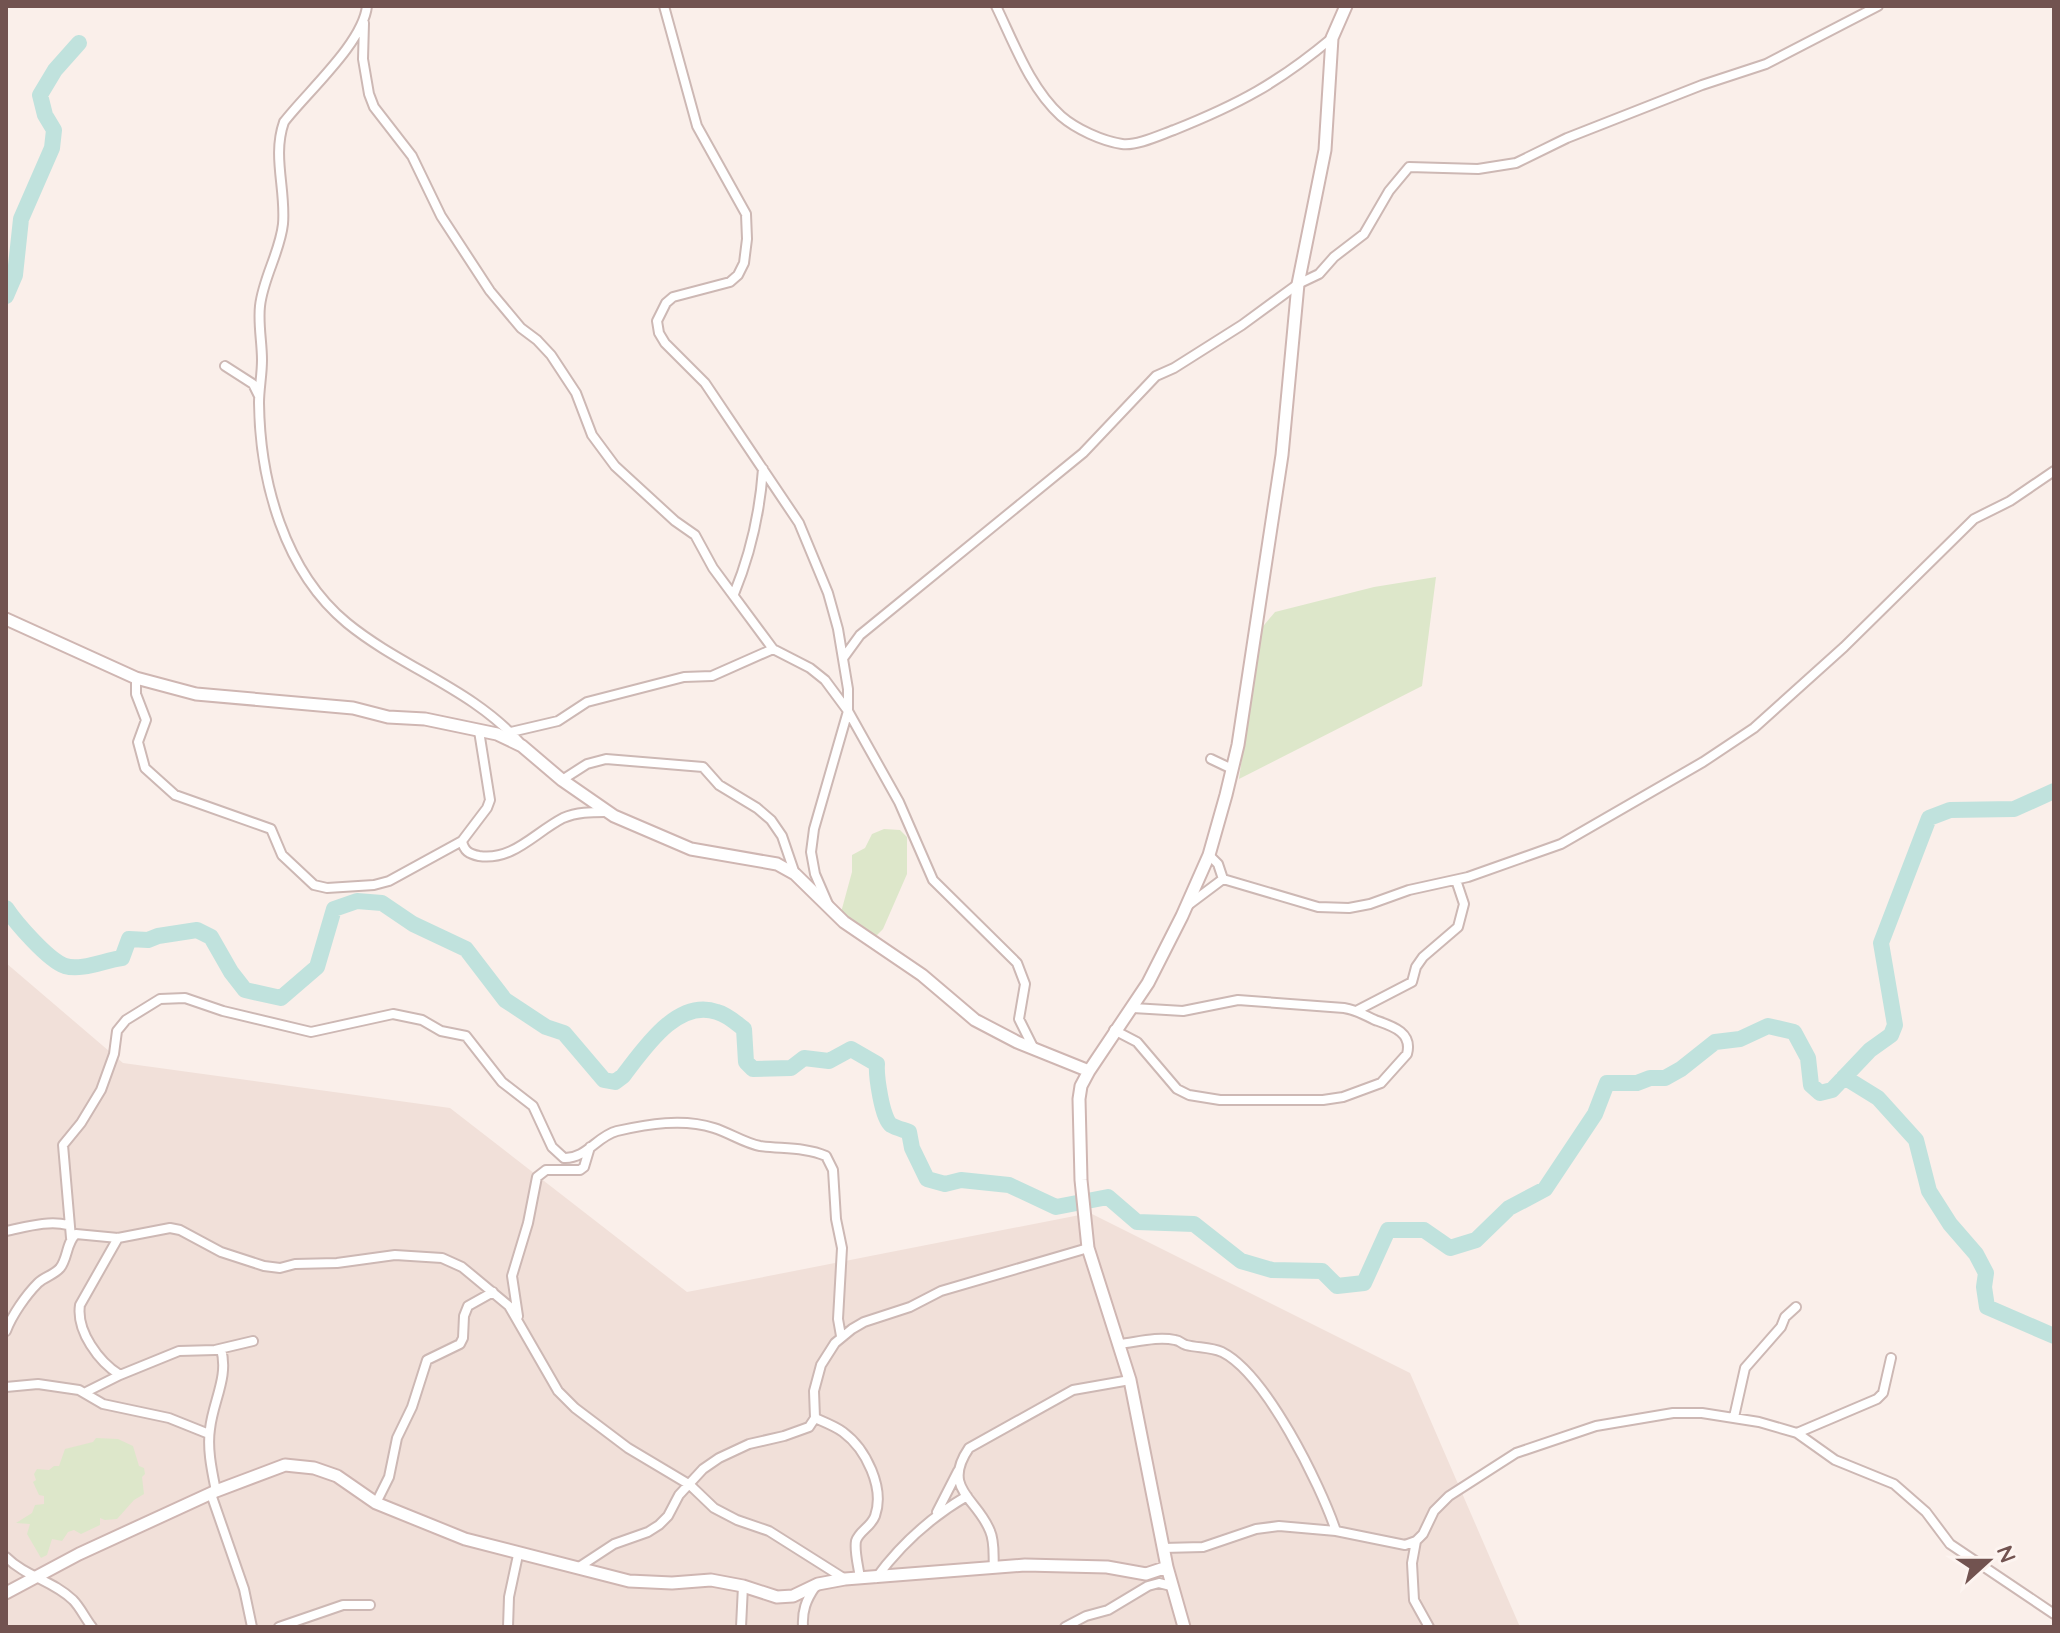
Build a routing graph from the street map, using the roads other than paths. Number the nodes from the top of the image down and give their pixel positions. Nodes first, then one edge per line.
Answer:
1 (367, 6) edge
2 (664, 6) edge
3 (996, 6) edge
4 (1346, 6) edge
5 (1878, 6) edge
6 (364, 23) junction
7 (1332, 38) junction
8 (1298, 284) junction
9 (225, 366) dead end
10 (259, 396) junction
11 (763, 469) junction
12 (2054, 471) edge
13 (734, 594) junction
14 (6, 619) edge
15 (773, 649) junction
16 (844, 657) junction
17 (136, 678) junction
18 (848, 711) junction
19 (479, 731) junction
20 (511, 732) junction
21 (522, 746) junction
22 (1211, 759) dead end
23 (1232, 769) junction
24 (562, 780) junction
25 (606, 812) junction
26 (462, 841) junction
27 (1209, 855) junction
28 (795, 874) junction
29 (1223, 879) junction
30 (1456, 880) junction
31 (1187, 906) junction
32 (830, 907) junction
33 (1133, 1008) junction
34 (1358, 1010) junction
35 (1114, 1030) junction
36 (1035, 1050) junction
37 (1089, 1071) junction
38 (590, 1147) junction
39 (68, 1225) junction
40 (6, 1231) edge
41 (71, 1238) junction
42 (118, 1238) junction
43 (1088, 1248) junction
44 (493, 1292) junction
45 (1796, 1307) dead end
46 (518, 1319) junction
47 (6, 1331) edge
48 (841, 1336) junction
49 (253, 1341) dead end
50 (1120, 1344) junction
51 (221, 1349) junction
52 (1891, 1358) dead end
53 (120, 1375) junction
54 (1130, 1380) junction
55 (6, 1387) edge
56 (86, 1392) junction
57 (1734, 1417) junction
58 (815, 1418) junction
59 (1797, 1433) junction
60 (209, 1434) junction
61 (958, 1470) junction
62 (690, 1485) junction
63 (213, 1493) junction
64 (967, 1496) junction
65 (376, 1503) junction
66 (935, 1516) junction
67 (1336, 1531) junction
68 (1416, 1541) junction
69 (1163, 1548) junction
70 (518, 1555) junction
71 (6, 1557) edge
72 (579, 1567) junction
73 (1167, 1567) junction
74 (994, 1568) junction
75 (31, 1577) junction
76 (876, 1578) junction
77 (845, 1579) junction
78 (860, 1579) junction
79 (818, 1584) junction
80 (743, 1586) junction
81 (1171, 1586) junction
82 (6, 1593) edge
83 (370, 1605) dead end
84 (2054, 1614) edge
85 (92, 1627) edge
86 (252, 1627) edge
87 (279, 1627) edge
88 (508, 1627) edge
89 (741, 1627) edge
90 (803, 1627) edge
91 (1065, 1627) edge
92 (1184, 1627) edge
93 (1429, 1627) edge

1 - 6 street
2 - 11 street
3 - 7 street
4 - 7 street
5 - 8 street
6 - 10 street
6 - 13 street
7 - 8 street
8 - 16 street
8 - 23 street
9 - 10 street
10 - 20 street
11 - 13 street
11 - 16 street
12 - 30 street
13 - 15 street
14 - 17 street
15 - 18 street
15 - 20 street
16 - 18 street
17 - 19 street
17 - 26 street
18 - 32 street
18 - 36 street
19 - 21 street
19 - 26 street
20 - 21 street
21 - 24 street
22 - 23 street
23 - 27 street
24 - 25 street
24 - 28 street
25 - 26 street
25 - 28 street
27 - 29 street
27 - 31 street
28 - 32 street
29 - 30 street
29 - 31 street
30 - 34 street
31 - 33 street
32 - 36 street
33 - 34 street
33 - 35 street
34 - 35 street
35 - 37 street
36 - 37 street
37 - 43 street
38 - 39 street
38 - 46 street
38 - 48 street
39 - 40 street
39 - 41 street
41 - 42 street
41 - 47 street
42 - 44 street
42 - 53 street
43 - 48 street
43 - 50 street
44 - 46 street
44 - 65 street
45 - 57 street
46 - 62 street
48 - 58 street
49 - 51 street
50 - 54 street
50 - 67 street
51 - 53 street
51 - 60 street
52 - 59 street
53 - 56 street
54 - 61 street
54 - 69 street
55 - 56 street
56 - 60 street
57 - 59 street
57 - 68 street
58 - 62 street
58 - 78 street
59 - 84 street
60 - 63 street
61 - 64 street
61 - 66 street
62 - 72 street
62 - 77 street
63 - 65 street
63 - 75 street
63 - 86 street
64 - 66 street
64 - 74 street
65 - 70 street
66 - 76 street
67 - 68 street
67 - 69 street
68 - 93 street
69 - 73 street
70 - 72 street
70 - 88 street
71 - 75 street
72 - 80 street
73 - 74 street
73 - 81 street
74 - 76 street
75 - 82 street
75 - 85 street
76 - 78 street
77 - 78 street
77 - 79 street
79 - 80 street
79 - 90 street
80 - 89 street
81 - 91 street
81 - 92 street
83 - 87 street

